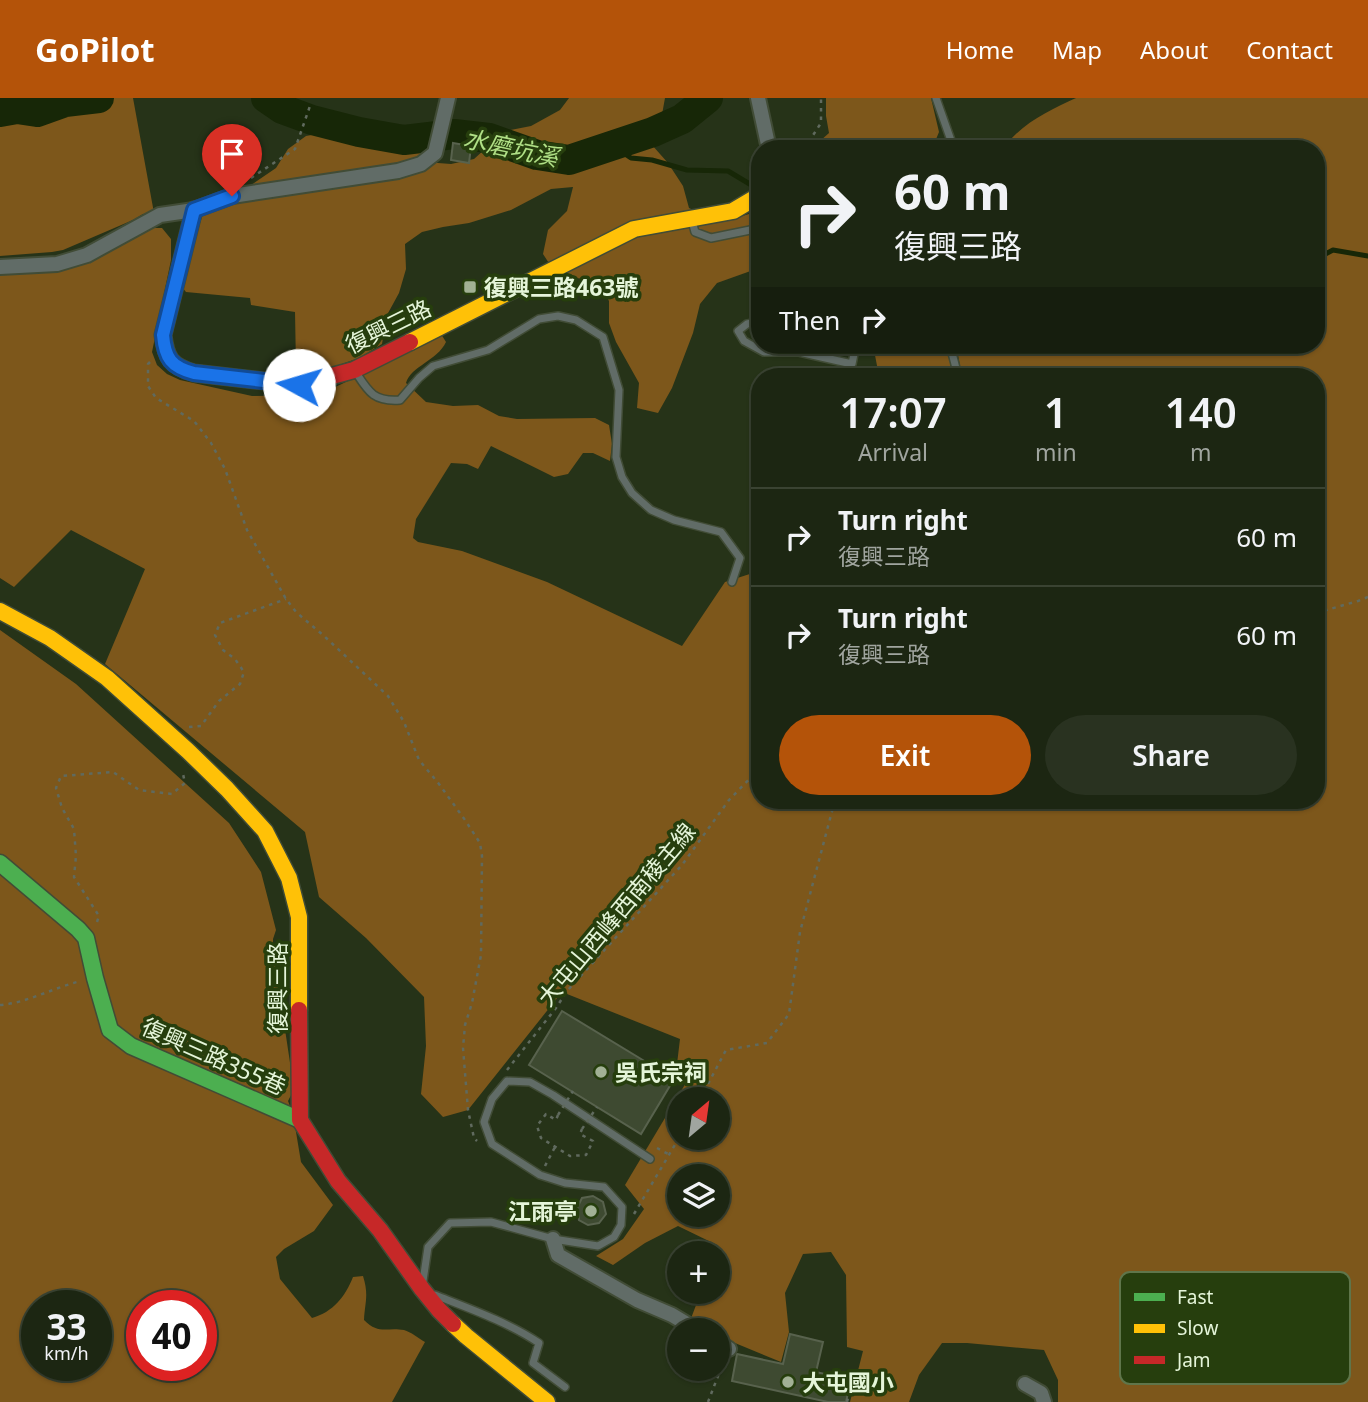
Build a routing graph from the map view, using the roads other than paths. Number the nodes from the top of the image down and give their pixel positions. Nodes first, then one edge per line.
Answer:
1 (448, 98) edge
2 (758, 98) edge
3 (936, 98) edge
4 (767, 140) edge
5 (951, 140) edge
6 (751, 200) edge
7 (194, 210) junction
8 (691, 217) junction
9 (751, 230) edge
10 (0, 267) edge
11 (751, 323) edge
12 (751, 345) edge
13 (817, 354) edge
14 (854, 354) edge
15 (354, 370) junction
16 (732, 582) dead end
17 (0, 611) edge
18 (0, 863) edge
19 (300, 1120) junction
20 (650, 1159) dead end
21 (553, 1239) junction
22 (422, 1289) junction
23 (677, 1318) edge
24 (1024, 1384) dead end
25 (565, 1387) dead end
26 (547, 1402) edge
27 (1044, 1402) edge

1 - 7 street
2 - 4 street
3 - 5 lane
6 - 8 street, 復興三路
7 - 10 street
7 - 15 street, 復興三路
8 - 9 lane
8 - 15 street, 復興三路
11 - 12 lane
13 - 14 lane
15 - 16 lane
17 - 19 street, 復興三路
18 - 19 street, 復興三路355巷
19 - 22 street
20 - 21 lane
21 - 22 lane
21 - 23 street
22 - 25 lane
22 - 26 street
24 - 27 street

